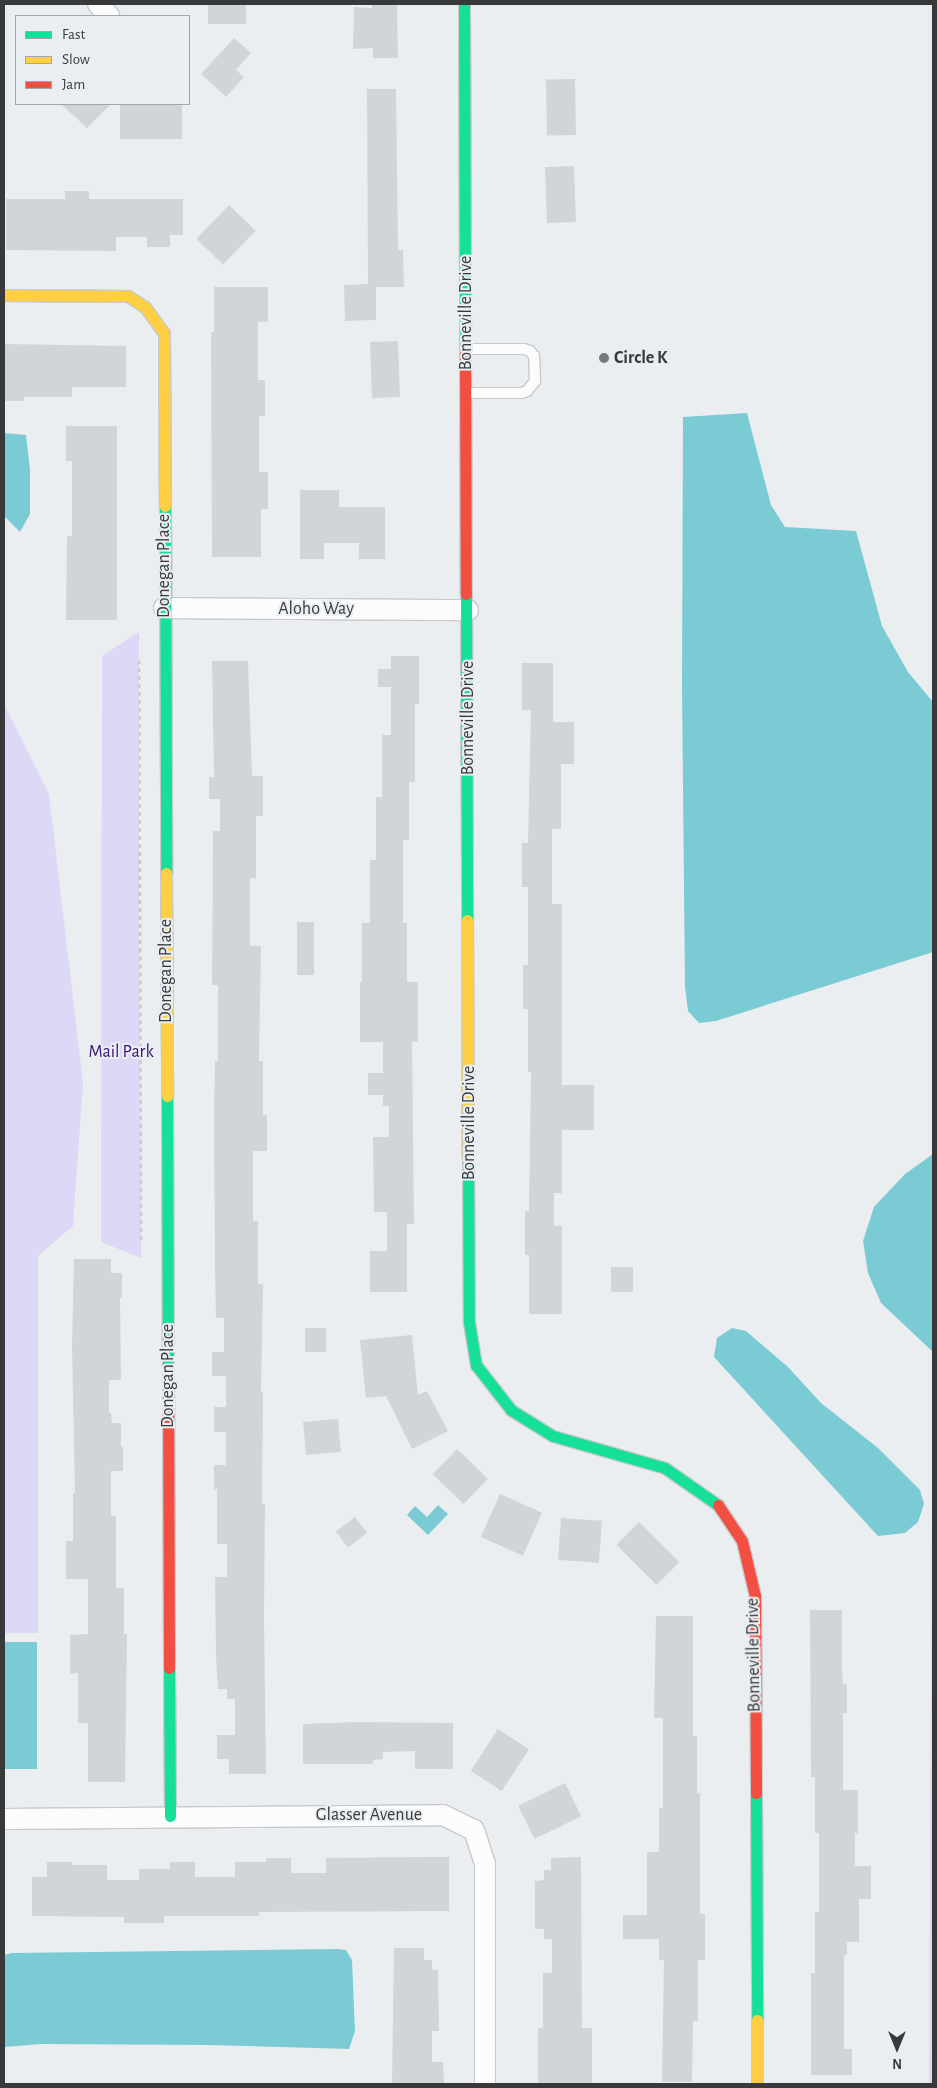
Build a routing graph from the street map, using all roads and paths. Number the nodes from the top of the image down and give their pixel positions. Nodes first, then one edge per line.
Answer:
1 (98, 4) edge
2 (464, 4) edge
3 (108, 15) edge
4 (4, 295) edge
5 (466, 349) junction
6 (466, 393) junction
7 (164, 608) junction
8 (468, 610) junction
9 (139, 656) dead end
10 (142, 1244) dead end
11 (170, 1816) junction
12 (4, 1819) edge
13 (485, 2084) edge
14 (757, 2084) edge

1 - 3 street
2 - 5 street, Bonneville Drive
4 - 7 street, Donegan Place
5 - 6 street, Bonneville Drive
5 - 6 lane
6 - 8 street, Bonneville Drive
7 - 8 street, Aloho Way
7 - 11 street, Donegan Place
8 - 14 street, Bonneville Drive
9 - 10 path
11 - 12 street, Glasser Avenue
11 - 13 street, Glasser Avenue

